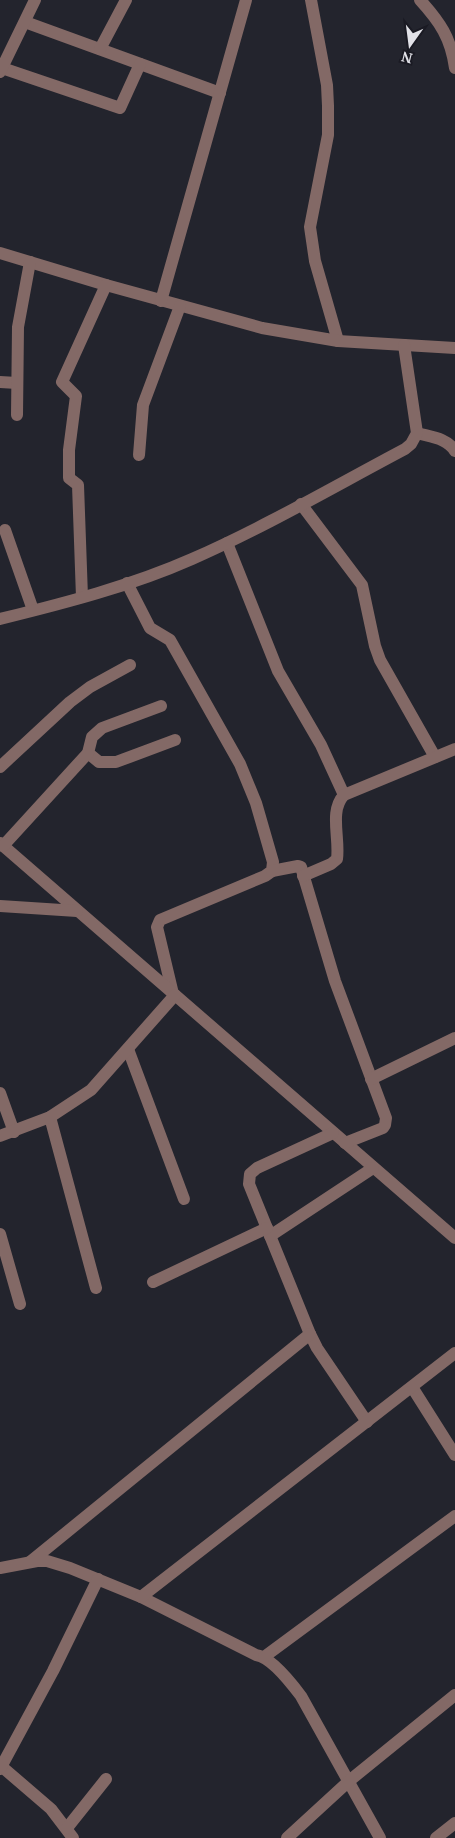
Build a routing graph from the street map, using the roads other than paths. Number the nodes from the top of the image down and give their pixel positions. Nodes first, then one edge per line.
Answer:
1 (35, 0) edge
2 (126, 0) edge
3 (246, 0) edge
4 (311, 0) edge
5 (420, 0) edge
6 (25, 22) junction
7 (100, 49) junction
8 (140, 64) junction
9 (455, 68) edge
10 (1, 70) edge
11 (220, 93) junction
12 (0, 253) edge
13 (30, 262) junction
14 (106, 286) junction
15 (161, 301) junction
16 (180, 306) junction
17 (338, 341) junction
18 (404, 345) junction
19 (455, 348) edge
20 (0, 382) edge
21 (18, 383) junction
22 (18, 415) dead end
23 (417, 433) junction
24 (455, 451) edge
25 (139, 455) dead end
26 (301, 504) junction
27 (5, 530) dead end
28 (227, 543) junction
29 (127, 583) junction
30 (82, 596) junction
31 (33, 610) junction
32 (0, 619) edge
33 (130, 665) dead end
34 (161, 706) dead end
35 (176, 740) dead end
36 (455, 749) edge
37 (88, 753) junction
38 (435, 757) junction
39 (0, 767) edge
40 (344, 794) junction
41 (2, 845) edge
42 (272, 871) junction
43 (303, 876) junction
44 (0, 906) edge
45 (77, 911) junction
46 (174, 995) junction
47 (455, 1038) edge
48 (128, 1050) junction
49 (371, 1079) junction
50 (0, 1093) edge
51 (50, 1117) junction
52 (14, 1132) junction
53 (333, 1133) junction
54 (0, 1136) edge
55 (345, 1143) junction
56 (374, 1168) junction
57 (184, 1199) dead end
58 (268, 1232) junction
59 (0, 1234) edge
60 (455, 1238) edge
61 (153, 1282) dead end
62 (96, 1288) dead end
63 (20, 1304) dead end
64 (310, 1334) junction
65 (455, 1353) edge
66 (412, 1387) junction
67 (367, 1422) junction
68 (455, 1455) edge
69 (455, 1516) edge
70 (30, 1562) junction
71 (0, 1568) edge
72 (98, 1579) junction
73 (142, 1597) junction
74 (264, 1658) junction
75 (455, 1694) edge
76 (1, 1767) edge
77 (106, 1779) dead end
78 (349, 1782) junction
79 (455, 1823) edge
80 (70, 1833) edge
81 (287, 1838) edge
82 (380, 1838) edge
83 (436, 1838) edge

1 - 6 street
2 - 7 street
3 - 11 street
4 - 17 street
5 - 9 street
6 - 7 street
6 - 10 street
7 - 8 street
8 - 10 street
8 - 11 street
11 - 15 street
12 - 13 street
13 - 14 street
13 - 21 street
14 - 15 street
14 - 30 street
15 - 16 street
16 - 17 street
16 - 25 street
17 - 18 street
18 - 19 street
18 - 23 street
20 - 21 street
21 - 22 street
23 - 24 street
23 - 26 street
26 - 28 street
26 - 38 street
27 - 31 street
28 - 29 street
28 - 40 street
29 - 30 street
29 - 42 street
30 - 31 street
31 - 32 street
33 - 39 street
34 - 37 street
35 - 37 street
36 - 38 street
37 - 41 street
38 - 40 street
40 - 43 street
41 - 45 street
42 - 43 street
42 - 46 street
43 - 49 street
44 - 45 street
45 - 46 street
46 - 48 street
46 - 53 street
47 - 49 street
48 - 51 street
48 - 57 street
49 - 55 street
50 - 52 street
51 - 52 street
51 - 62 street
52 - 54 street
53 - 55 street
53 - 58 street
55 - 56 street
56 - 58 street
56 - 60 street
58 - 61 street
58 - 64 street
59 - 63 street
64 - 67 street
64 - 70 street
65 - 66 street
66 - 67 street
66 - 68 street
67 - 73 street
69 - 74 street
70 - 71 street
70 - 72 street
72 - 73 street
72 - 76 street
73 - 74 street
74 - 78 street
75 - 78 street
76 - 80 street
77 - 80 street
78 - 81 street
78 - 82 street
79 - 83 street

